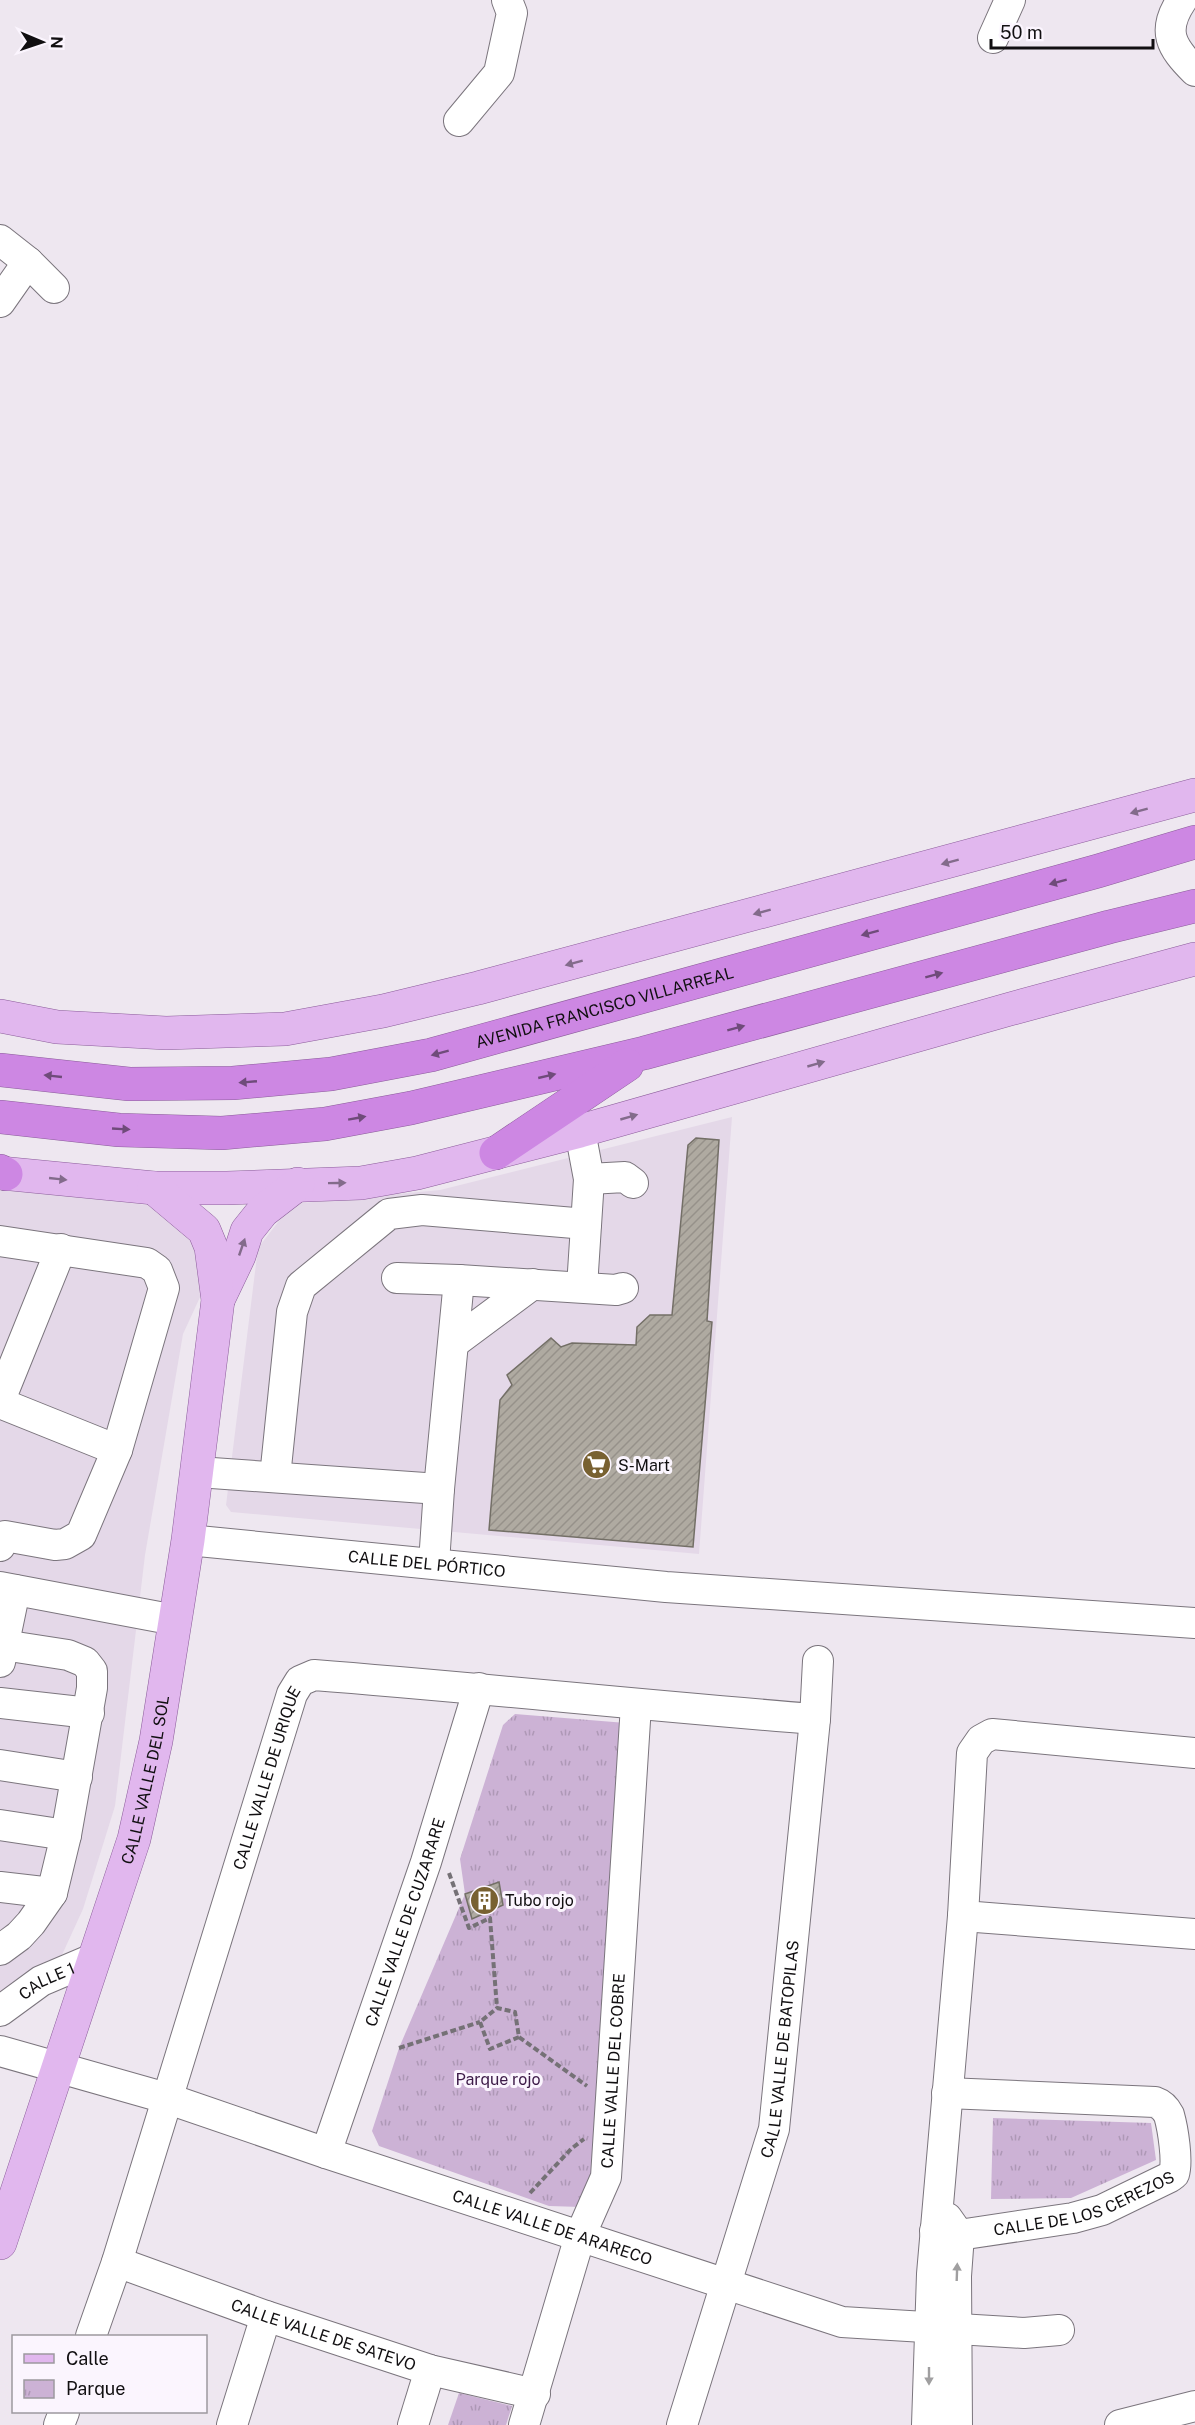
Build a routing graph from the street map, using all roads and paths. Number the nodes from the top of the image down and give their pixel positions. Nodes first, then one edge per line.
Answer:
1 (507, 0) edge
2 (1010, 0) edge
3 (1182, 0) edge
4 (993, 38) dead end
5 (1195, 71) edge
6 (459, 121) dead end
7 (9, 251) edge
8 (54, 288) dead end
9 (0, 302) edge
10 (1195, 795) edge
11 (1195, 826) edge
12 (1195, 842) edge
13 (1098, 871) junction
14 (1195, 906) edge
15 (1195, 914) edge
16 (1109, 927) junction
17 (1195, 959) edge
18 (0, 1016) edge
19 (644, 1053) junction
20 (0, 1070) edge
21 (0, 1117) edge
22 (580, 1131) junction
23 (496, 1153) junction
24 (2, 1173) edge
25 (589, 1179) junction
26 (633, 1183) dead end
27 (298, 1184) junction
28 (154, 1188) junction
29 (586, 1224) junction
30 (0, 1241) edge
31 (61, 1249) junction
32 (397, 1278) dead end
33 (459, 1280) junction
34 (533, 1284) junction
35 (582, 1287) junction
36 (623, 1288) dead end
37 (218, 1300) junction
38 (455, 1342) junction
39 (0, 1402) edge
40 (117, 1450) junction
41 (198, 1472) junction
42 (275, 1477) junction
43 (439, 1489) junction
44 (189, 1540) junction
45 (0, 1546) edge
46 (434, 1563) junction
47 (8, 1588) edge
48 (175, 1620) junction
49 (1195, 1623) edge
50 (2, 1653) edge
51 (818, 1661) dead end
52 (479, 1688) junction
53 (0, 1703) edge
54 (636, 1705) junction
55 (89, 1713) junction
56 (815, 1719) junction
57 (1195, 1753) edge
58 (0, 1765) edge
59 (77, 1777) junction
60 (0, 1825) edge
61 (436, 1832) junction
62 (66, 1835) junction
63 (0, 1887) edge
64 (52, 1893) junction
65 (963, 1916) junction
66 (1195, 1934) edge
67 (0, 1950) edge
68 (95, 1958) junction
69 (497, 2008) junction
70 (0, 2011) edge
71 (480, 2022) junction
72 (519, 2037) junction
73 (399, 2048) dead end
74 (0, 2051) edge
75 (57, 2066) junction
76 (588, 2086) dead end
77 (947, 2093) junction
78 (166, 2098) junction
79 (587, 2137) dead end
80 (326, 2153) junction
81 (526, 2198) dead end
82 (944, 2224) junction
83 (580, 2236) junction
84 (0, 2243) edge
85 (117, 2262) junction
86 (727, 2283) junction
87 (266, 2316) junction
88 (943, 2328) junction
89 (1059, 2330) dead end
90 (92, 2335) edge
91 (430, 2370) junction
92 (535, 2394) junction
93 (1195, 2406) edge
94 (232, 2425) edge
95 (413, 2425) edge
96 (524, 2425) edge
97 (682, 2425) edge
98 (927, 2425) edge
99 (957, 2425) edge
100 (1120, 2425) edge

1 - 6 street
2 - 4 street
3 - 5 street
7 - 8 street
7 - 9 street
10 -> 18 main road
11 - 13 highway
12 - 13 highway, AVENIDA FRANCISCO VILLARREAL
13 -> 20 highway, AVENIDA FRANCISCO VILLARREAL
14 - 16 highway
15 - 16 highway
19 -> 16 highway
22 -> 17 main road
21 -> 19 highway
19 - 23 highway
22 - 23 main road
22 - 25 street
27 -> 23 main road
24 -> 28 main road
25 - 26 street
25 - 29 street
27 - 28 main road
37 -> 27 main road, CALLE VALLE DEL SOL
28 - 37 main road, CALLE VALLE DEL SOL
29 - 35 street
29 - 42 street
30 - 31 street
31 - 39 street
31 - 40 street
32 - 33 street
33 - 34 street
33 - 38 street
34 - 35 street
34 - 38 street
35 - 36 street
37 - 41 main road, CALLE VALLE DEL SOL
38 - 43 street
39 - 40 street
40 - 45 street
41 - 42 street
41 - 44 main road, CALLE VALLE DEL SOL
42 - 43 street
43 - 46 street
44 - 46 street, CALLE DEL PÓRTICO
44 - 48 main road, CALLE VALLE DEL SOL
46 - 49 street, CALLE DEL PÓRTICO
47 - 48 street
47 - 50 street
48 - 68 main road, CALLE VALLE DEL SOL
50 - 55 street
51 - 56 street, CALLE VALLE DE BATOPILAS
52 - 54 street, CALLE VALLE DE URIQUE
52 - 61 street, CALLE VALLE DE CUZARARE
52 - 78 street, CALLE VALLE DE URIQUE
53 - 55 street
54 - 56 street, CALLE VALLE DE URIQUE
54 - 83 street, CALLE VALLE DEL COBRE
55 - 59 street
56 - 86 street, CALLE VALLE DE BATOPILAS
57 - 65 street
58 - 59 street
59 - 62 street
60 - 62 street
61 - 69 path
61 - 80 street, CALLE VALLE DE CUZARARE
62 - 64 street
63 - 64 street
64 - 67 street
65 - 66 street
65 - 77 street
68 - 70 street, CALLE 1
68 - 75 main road, CALLE VALLE DEL SOL
69 - 71 path
69 - 72 path
71 - 72 path
71 - 73 path
72 - 76 path
74 - 75 street
75 - 78 street, CALLE VALLE DE ARARECO
75 - 84 main road, CALLE VALLE DEL SOL
77 - 82 street
77 - 82 street, CALLE DE LOS CEREZOS
78 - 80 street, CALLE VALLE DE ARARECO
78 - 85 street, CALLE VALLE DE URIQUE
79 - 81 path
80 - 83 street, CALLE VALLE DE ARARECO
82 - 88 street
83 - 86 street, CALLE VALLE DE ARARECO
83 - 92 street, CALLE VALLE DEL COBRE
85 - 87 street, CALLE VALLE DE SATEVO
85 - 90 street, CALLE VALLE DE URIQUE
86 - 88 street, CALLE VALLE DE ARARECO
86 - 97 street, CALLE VALLE DE BATOPILAS
87 - 91 street, CALLE VALLE DE SATEVO
87 - 94 street
88 - 89 street, CALLE VALLE DE ARARECO
88 -> 98 street
88 - 99 street
91 - 92 street, CALLE VALLE DE SATEVO
91 - 95 street
92 - 96 street, CALLE VALLE DEL COBRE
93 - 100 street

